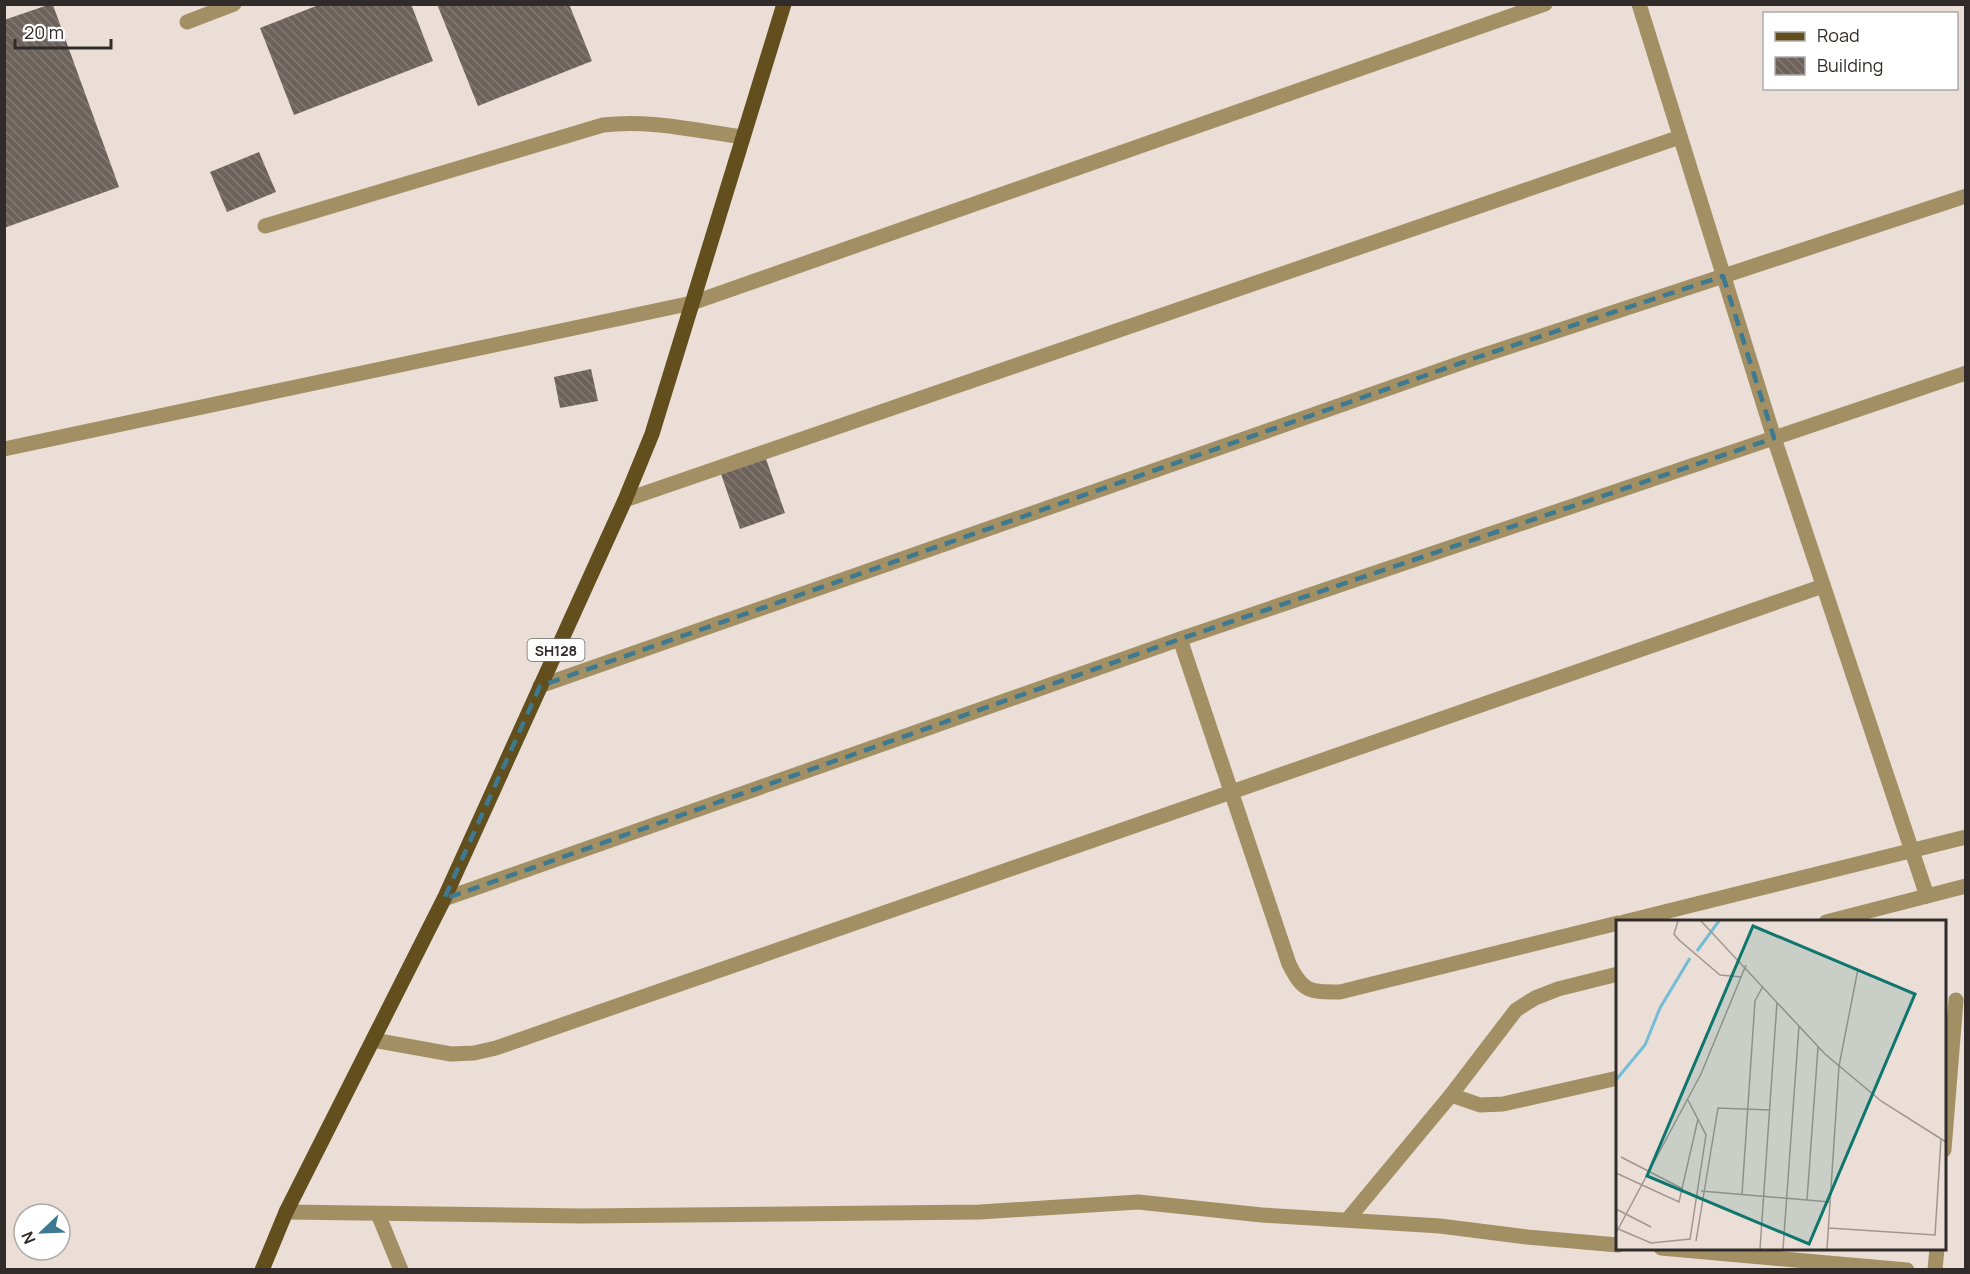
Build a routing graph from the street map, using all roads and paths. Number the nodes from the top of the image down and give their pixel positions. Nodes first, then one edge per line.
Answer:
1 (234, 4) edge
2 (784, 4) edge
3 (1545, 4) edge
4 (1639, 4) edge
5 (187, 22) dead end
6 (744, 137) junction
7 (1680, 137) junction
8 (1965, 196) edge
9 (265, 226) dead end
10 (1723, 276) junction
11 (692, 303) junction
12 (1965, 373) edge
13 (1774, 438) junction
14 (4, 449) edge
15 (625, 500) junction
16 (1823, 586) junction
17 (1180, 639) junction
18 (540, 686) junction
19 (1232, 792) junction
20 (1965, 837) edge
21 (1912, 850) junction
22 (1965, 886) edge
23 (1927, 896) junction
24 (444, 899) junction
25 (1628, 920) edge
26 (1830, 920) edge
27 (1616, 923) edge
28 (1616, 974) edge
29 (1955, 1001) edge
30 (373, 1040) junction
31 (1616, 1078) edge
32 (1451, 1095) junction
33 (1946, 1123) edge
34 (286, 1212) junction
35 (378, 1214) junction
36 (1348, 1219) junction
37 (1616, 1245) edge
38 (1684, 1250) edge
39 (1937, 1250) edge
40 (262, 1269) edge
41 (401, 1269) edge
42 (1907, 1269) edge
43 (1935, 1269) edge

1 - 5 street
2 - 6 main road, SH128
3 - 11 street
4 - 7 street
6 - 9 street
6 - 11 main road, SH128
7 - 10 street
7 - 15 street
8 - 10 street
10 - 13 street
10 - 18 street
11 - 14 street
11 - 15 main road, SH128
12 - 13 street
13 - 16 street
13 - 17 street
15 - 18 main road, SH128
16 - 19 street
16 - 21 street
17 - 19 street
17 - 24 street
18 - 24 main road, SH128
19 - 27 street
19 - 30 street
20 - 21 street
21 - 23 street
21 - 25 street
22 - 23 street
23 - 26 street
24 - 30 main road, SH128
28 - 32 street
29 - 33 street
30 - 34 main road, SH128
31 - 32 street
32 - 36 street
34 - 35 street
34 - 40 main road, SH128
35 - 36 street
35 - 41 street
36 - 37 street
38 - 42 street
39 - 43 street

